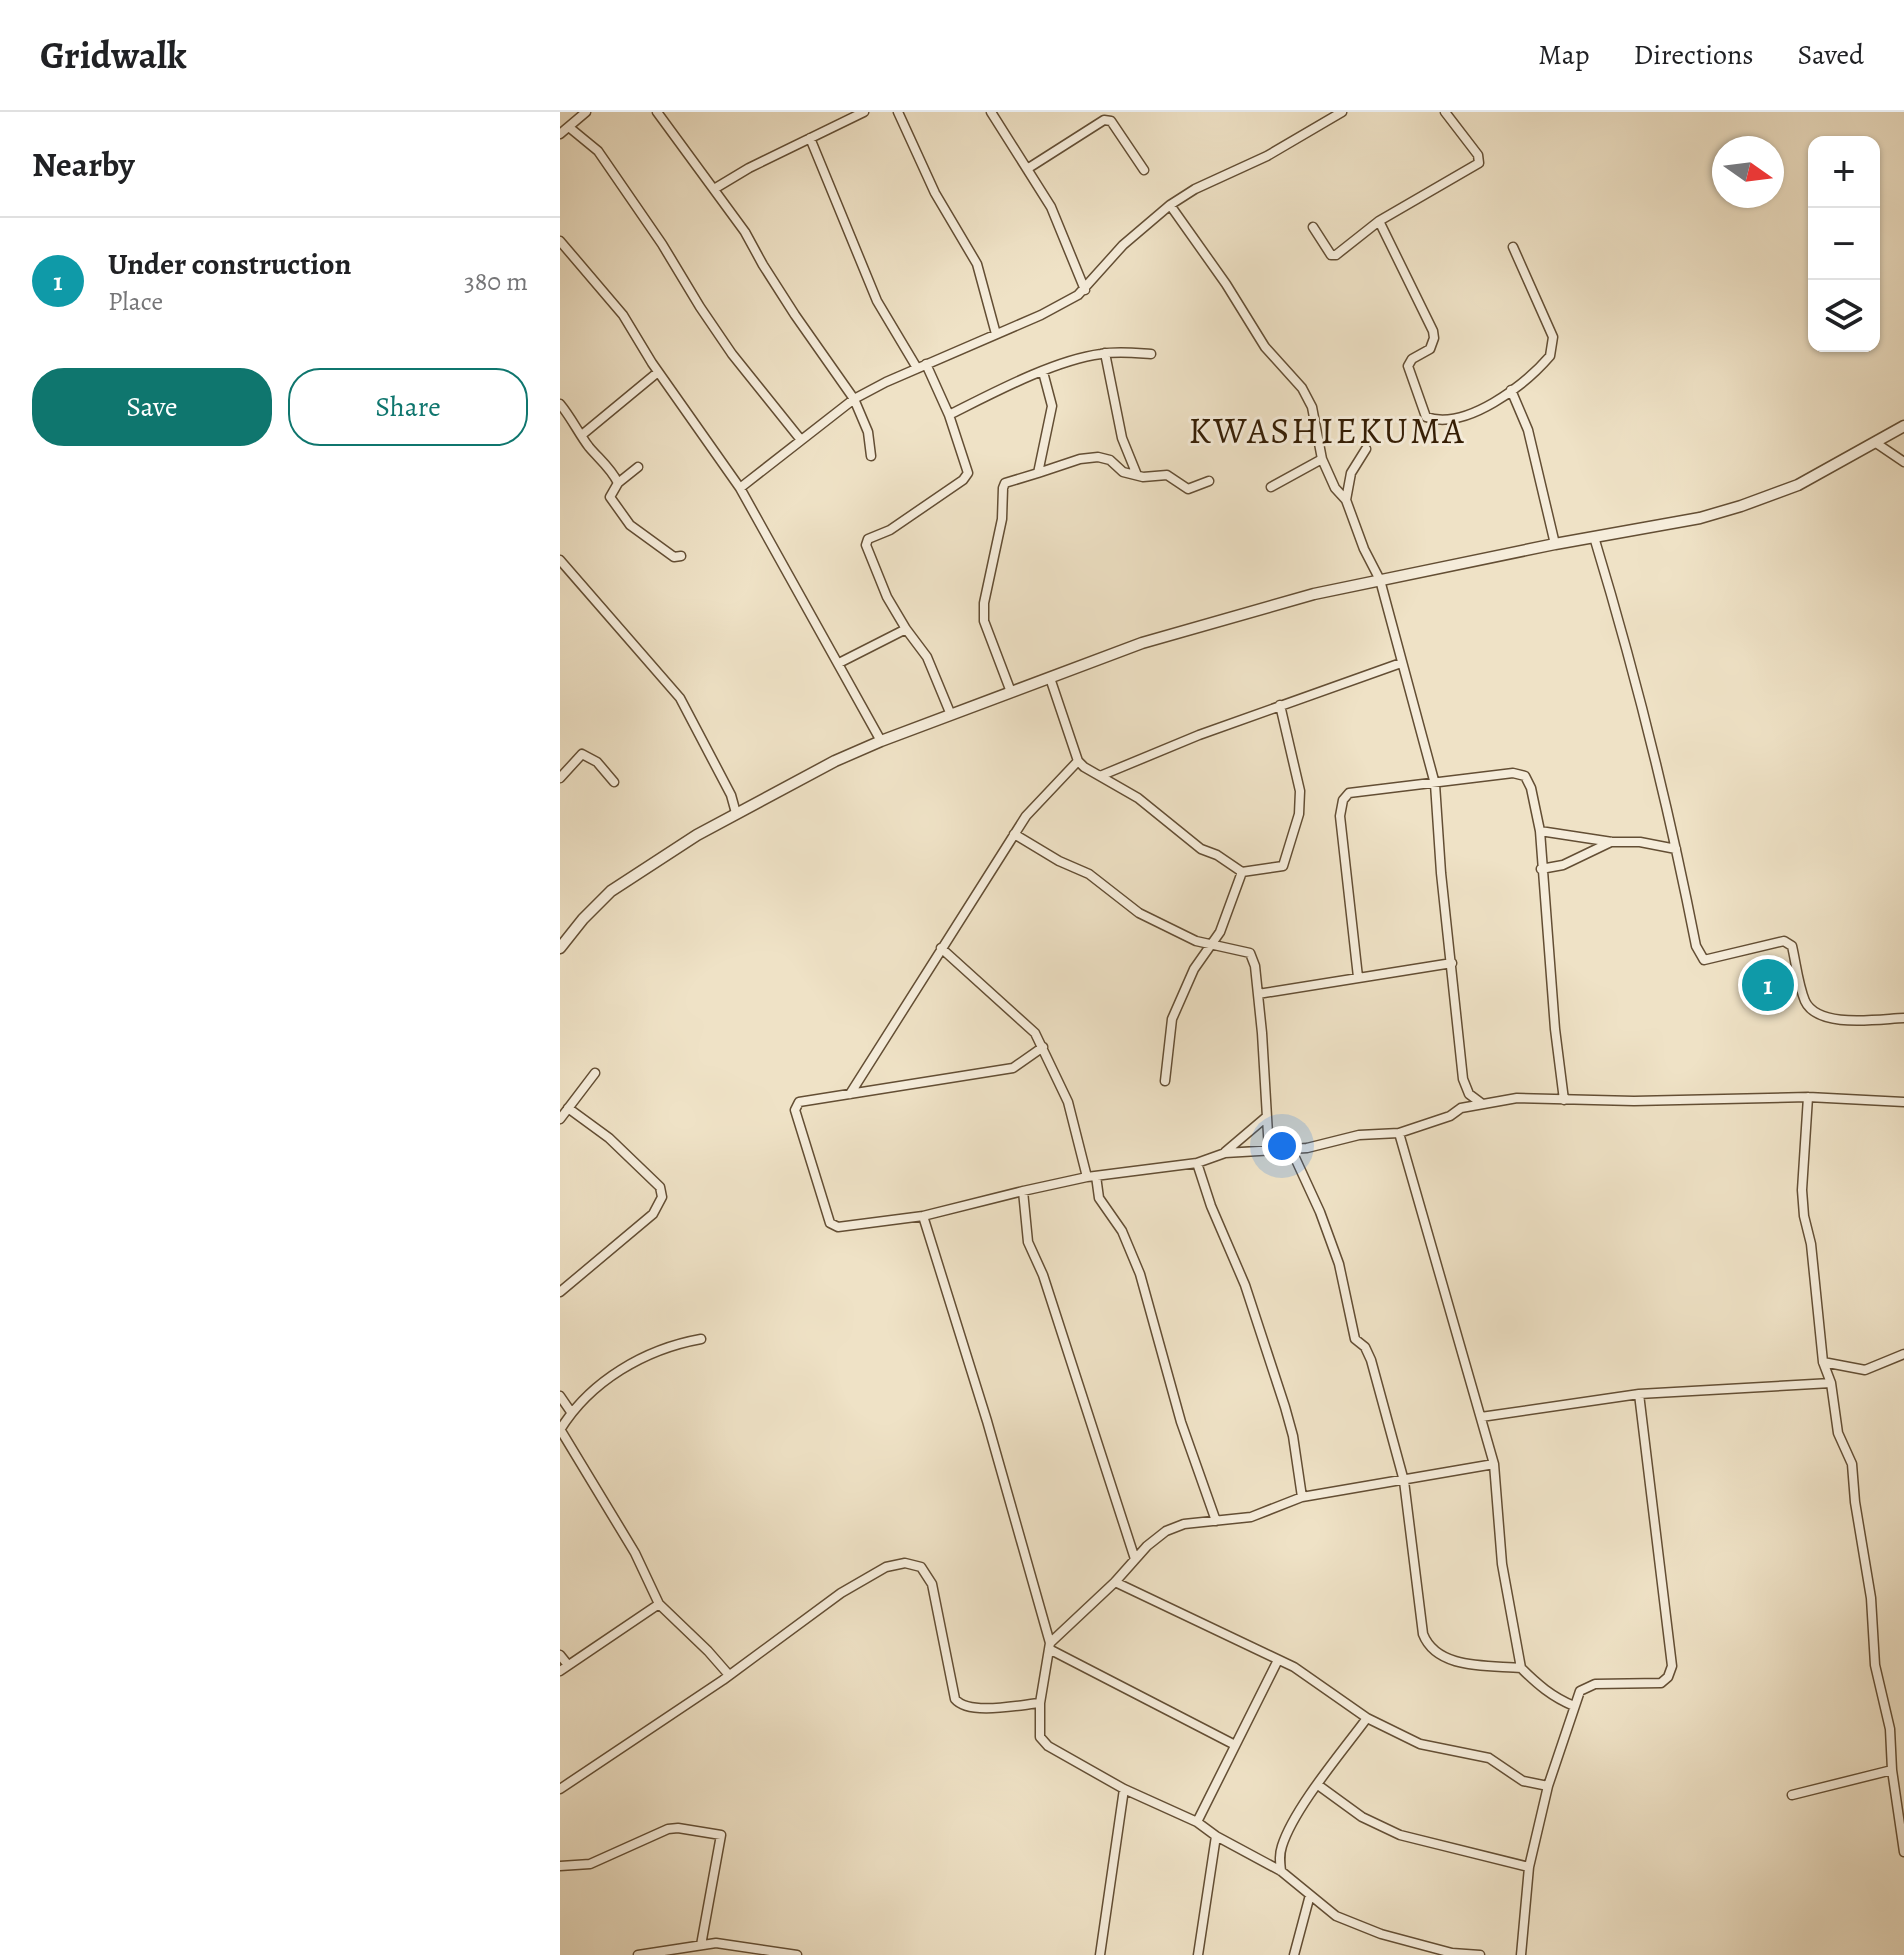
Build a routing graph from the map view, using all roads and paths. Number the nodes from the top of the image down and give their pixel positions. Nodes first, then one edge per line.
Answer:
1 (586, 112) edge
2 (657, 112) edge
3 (864, 112) edge
4 (898, 112) edge
5 (991, 112) edge
6 (1106, 112) edge
7 (1342, 112) edge
8 (1445, 112) edge
9 (1111, 121) junction
10 (570, 128) junction
11 (560, 134) edge
12 (810, 138) junction
13 (1027, 169) junction
14 (1144, 170) dead end
15 (714, 189) junction
16 (1170, 205) junction
17 (1379, 221) junction
18 (1313, 227) dead end
19 (560, 241) edge
20 (1513, 247) dead end
21 (1085, 290) junction
22 (996, 334) junction
23 (1105, 353) junction
24 (1151, 354) dead end
25 (922, 366) junction
26 (658, 372) junction
27 (1043, 372) junction
28 (1511, 390) junction
29 (854, 399) junction
30 (560, 404) edge
31 (949, 415) junction
32 (1904, 426) edge
33 (583, 434) junction
34 (801, 440) junction
35 (1876, 443) junction
36 (1366, 449) dead end
37 (871, 456) dead end
38 (1322, 459) junction
39 (1904, 462) edge
40 (638, 467) dead end
41 (1038, 473) junction
42 (1137, 475) junction
43 (1209, 481) dead end
44 (618, 483) junction
45 (1271, 487) dead end
46 (740, 488) junction
47 (1346, 500) junction
48 (1594, 537) junction
49 (1555, 544) junction
50 (681, 556) dead end
51 (560, 560) edge
52 (1380, 580) junction
53 (906, 629) junction
54 (839, 663) junction
55 (1401, 663) junction
56 (1050, 678) junction
57 (1011, 692) junction
58 (1280, 705) junction
59 (951, 715) junction
60 (881, 741) junction
61 (1078, 761) junction
62 (1100, 776) junction
63 (560, 778) edge
64 (614, 782) dead end
65 (1435, 784) junction
66 (736, 813) junction
67 (1540, 831) junction
68 (1014, 834) junction
69 (1612, 842) junction
70 (1676, 849) junction
71 (1541, 869) junction
72 (1242, 872) junction
73 (1213, 945) junction
74 (560, 948) edge
75 (941, 948) junction
76 (1452, 963) junction
77 (1358, 977) junction
78 (1258, 994) junction
79 (1904, 1018) edge
80 (1043, 1047) junction
81 (595, 1073) dead end
82 (1463, 1079) junction
83 (1165, 1081) dead end
84 (850, 1094) junction
85 (1808, 1097) junction
86 (1564, 1100) junction
87 (1904, 1102) edge
88 (1481, 1103) junction
89 (568, 1108) junction
90 (1461, 1108) junction
91 (1265, 1118) junction
92 (560, 1119) edge
93 (1399, 1133) junction
94 (1291, 1149) junction
95 (1269, 1151) junction
96 (1225, 1153) junction
97 (1197, 1163) junction
98 (1091, 1176) junction
99 (1023, 1191) junction
100 (923, 1216) junction
101 (560, 1292) edge
102 (701, 1339) dead end
103 (1904, 1354) edge
104 (1823, 1362) junction
105 (1831, 1383) junction
106 (1639, 1394) junction
107 (560, 1396) edge
108 (571, 1412) junction
109 (1481, 1417) junction
110 (560, 1430) edge
111 (1494, 1464) junction
112 (1404, 1481) junction
113 (1302, 1497) junction
114 (1216, 1521) junction
115 (1135, 1559) junction
116 (1115, 1582) junction
117 (659, 1604) junction
118 (1050, 1646) junction
119 (560, 1655) edge
120 (1278, 1660) junction
121 (568, 1665) junction
122 (1521, 1668) junction
123 (560, 1671) edge
124 (729, 1675) junction
125 (1040, 1703) junction
126 (1574, 1706) junction
127 (1367, 1718) junction
128 (1235, 1745) junction
129 (1892, 1770) junction
130 (1318, 1785) junction
131 (1548, 1786) junction
132 (560, 1789) edge
133 (1124, 1789) junction
134 (1792, 1795) dead end
135 (1197, 1822) junction
136 (1216, 1836) junction
137 (1904, 1852) edge
138 (560, 1866) edge
139 (1529, 1867) junction
140 (1281, 1871) junction
141 (1310, 1895) junction
142 (701, 1945) junction
143 (734, 1950) edge
144 (638, 1955) edge
145 (797, 1955) edge
146 (1100, 1955) edge
147 (1198, 1955) edge
148 (1294, 1955) edge
149 (1480, 1955) edge
150 (1521, 1955) edge

1 - 10 street
2 - 15 street
3 - 12 street
4 - 22 street
5 - 13 street
6 - 9 street
7 - 16 street
8 - 17 street
9 - 13 street
9 - 14 street
10 - 11 street
10 - 34 street
12 - 15 street
12 - 25 street
13 - 21 street
15 - 29 street
16 - 21 street
16 - 38 street
17 - 18 street
17 - 28 street
19 - 26 street
20 - 28 street
21 - 22 street
22 - 25 street
23 - 24 street
23 - 27 street
23 - 42 street
25 - 29 street
25 - 31 street
26 - 33 street
26 - 46 street
27 - 31 street
27 - 41 street
28 - 49 street
29 - 34 street
29 - 37 street
30 - 33 street
31 - 53 street
32 - 35 street
33 - 44 street
34 - 46 street
35 - 39 street
35 - 48 street
36 - 47 street
38 - 45 street
38 - 47 street
40 - 44 street
41 - 42 street
41 - 57 street
42 - 43 street
44 - 50 street
46 - 54 street
47 - 52 street
48 - 49 street
48 - 70 street
49 - 52 street
51 - 66 street
52 - 55 street
52 - 56 street
53 - 54 street
53 - 59 street
54 - 60 street
55 - 58 street
55 - 65 street
56 - 57 street
56 - 61 street
57 - 59 street
58 - 62 street
58 - 72 street
59 - 60 street
60 - 66 street
61 - 62 street
61 - 68 street
62 - 72 street
63 - 64 street
65 - 67 street
65 - 76 street
65 - 77 street
66 - 74 street
67 - 69 street
67 - 71 street
68 - 73 street
68 - 75 street
69 - 70 street
69 - 71 street
70 - 79 street
71 - 86 street
72 - 73 street
73 - 78 street
73 - 83 street
75 - 80 street
75 - 84 street
76 - 77 street
76 - 82 street
77 - 78 street
78 - 91 street
80 - 84 street
80 - 98 street
81 - 89 street
82 - 88 street
82 - 90 street
84 - 100 street
85 - 86 street
85 - 87 street
85 - 104 street
86 - 88 street
88 - 90 street
89 - 92 street
89 - 101 street
90 - 93 street
91 - 95 street
91 - 96 street
93 - 94 street
93 - 109 street
94 - 95 street
94 - 112 street
95 - 96 street
96 - 97 street
97 - 98 street
97 - 113 street
98 - 99 street
98 - 114 street
99 - 100 street
99 - 115 street
100 - 118 street
102 - 108 street
103 - 104 street
104 - 105 street
105 - 106 street
105 - 129 street
106 - 109 street
106 - 126 street
107 - 108 street
108 - 110 street
109 - 111 street
110 - 117 street
111 - 112 street
111 - 122 street
112 - 113 street
112 - 122 street
113 - 114 street
114 - 115 street
115 - 116 street
116 - 118 street
116 - 120 street
117 - 121 street
117 - 124 street
118 - 125 street
118 - 128 street
119 - 121 street
120 - 127 street
120 - 128 street
121 - 123 street
122 - 126 street
124 - 125 street
124 - 132 street
125 - 133 street
126 - 131 street
127 - 130 street
127 - 131 street
128 - 135 street
129 - 134 street
129 - 137 street
130 - 139 street
130 - 140 street
131 - 139 street
133 - 135 street
133 - 146 street
135 - 136 street
136 - 140 street
136 - 147 street
138 - 142 street
139 - 150 street
140 - 141 street
141 - 148 street
141 - 149 street
142 - 143 street
142 - 144 street
143 - 145 street

